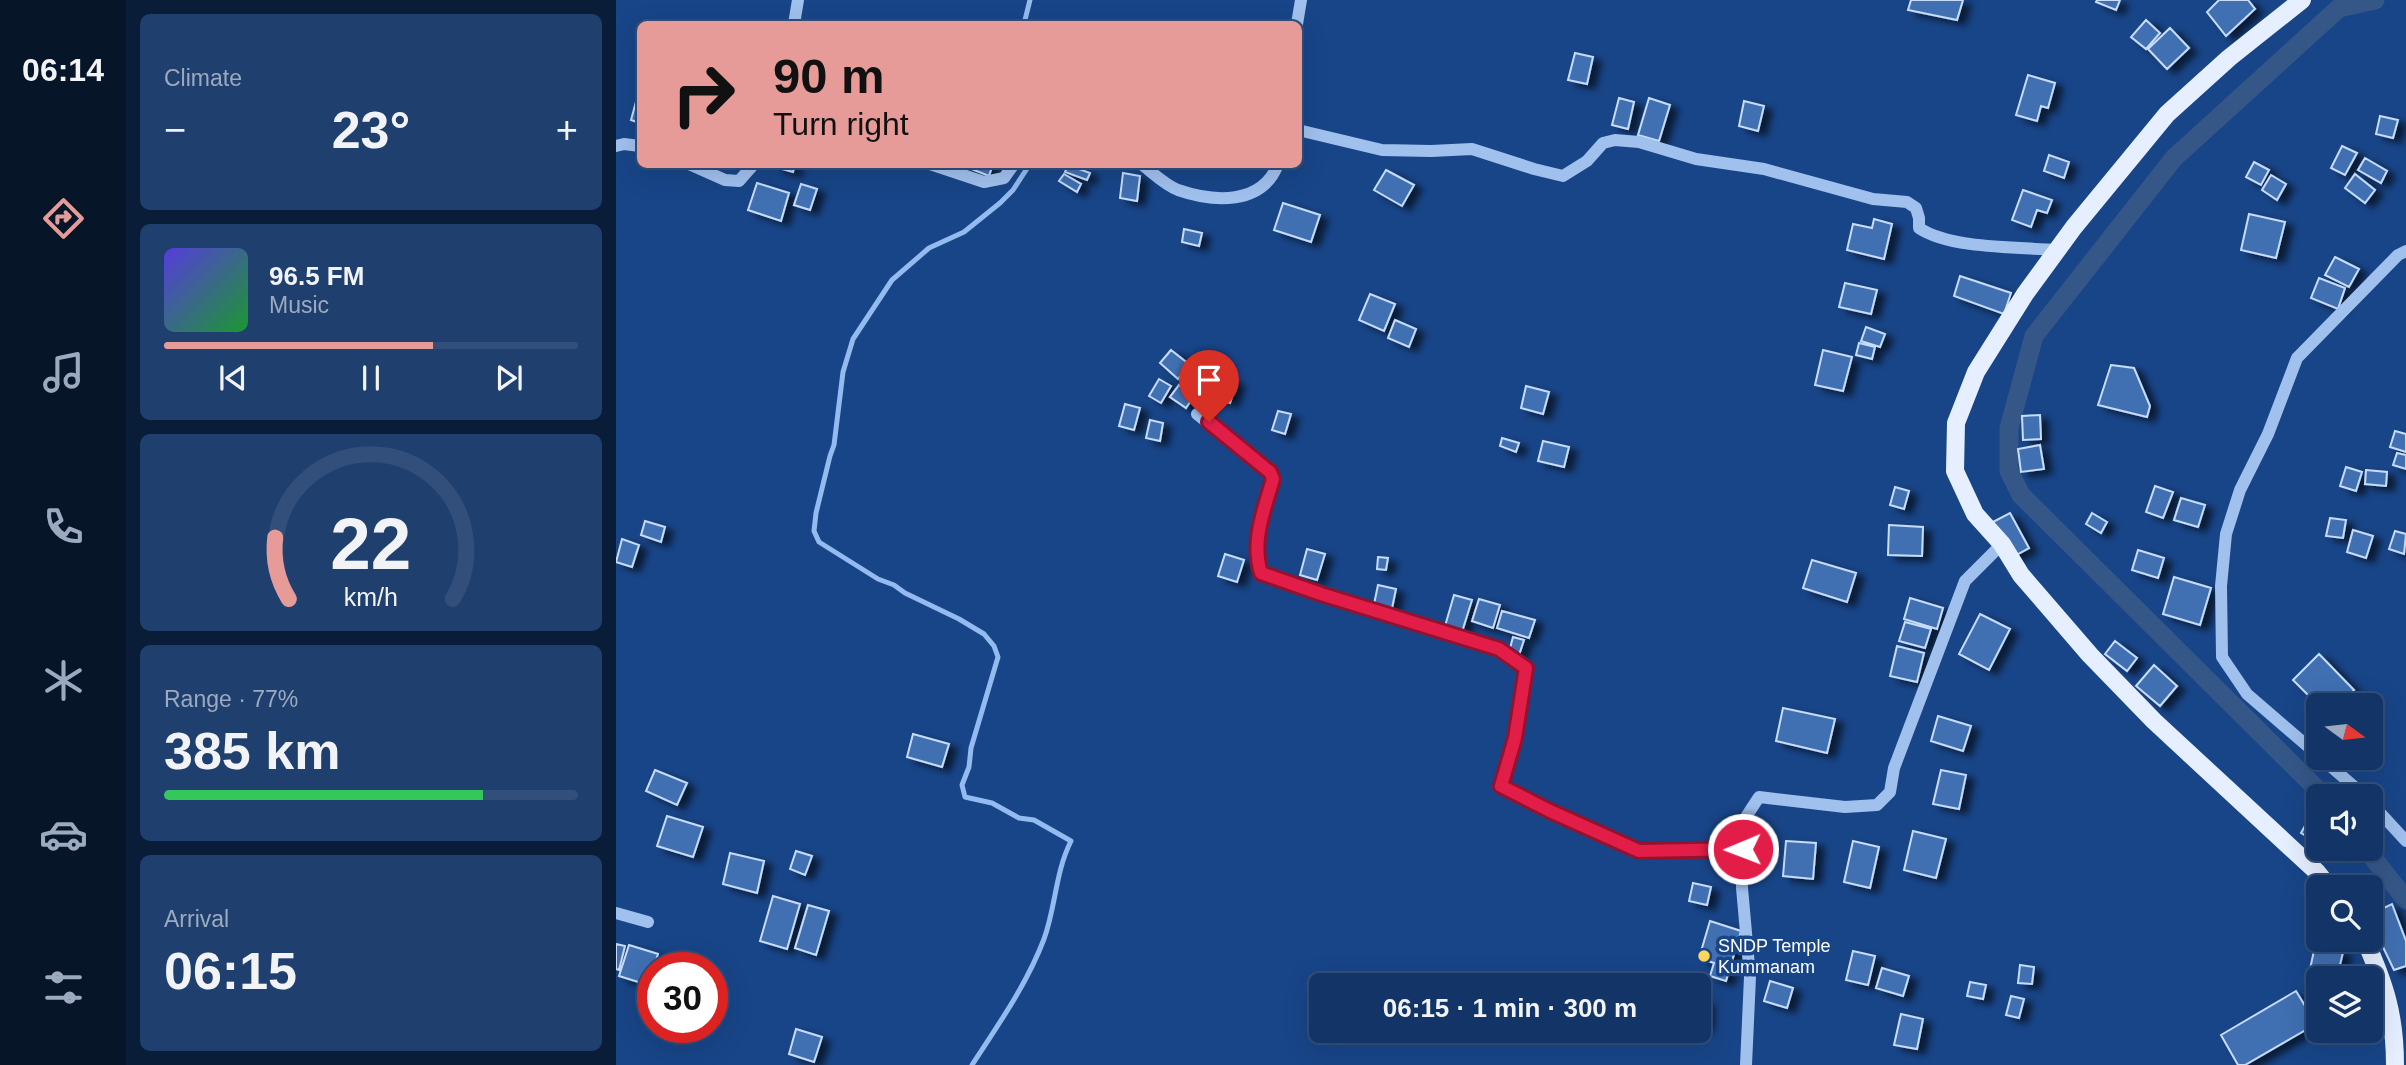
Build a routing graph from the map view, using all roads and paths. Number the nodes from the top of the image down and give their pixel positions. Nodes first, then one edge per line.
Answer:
1 (799, 0) edge
2 (1301, 0) edge
3 (2302, 0) edge
4 (795, 21) edge
5 (1298, 21) edge
6 (1302, 131) edge
7 (616, 146) edge
8 (637, 146) edge
9 (698, 168) edge
10 (750, 168) edge
11 (942, 168) edge
12 (1011, 168) edge
13 (1147, 168) edge
14 (1275, 168) edge
15 (2057, 250) junction
16 (2406, 251) edge
17 (1197, 414) dead end
18 (2002, 544) junction
19 (2306, 745) edge
20 (2335, 770) edge
21 (2351, 784) edge
22 (2383, 816) edge
23 (2406, 841) edge
24 (1743, 849) junction
25 (2319, 875) edge
26 (616, 913) edge
27 (648, 922) dead end
28 (2370, 952) edge
29 (1746, 1065) edge
30 (2395, 1065) edge

1 - 4 street
2 - 5 street
3 - 15 main road
6 - 15 street
7 - 8 street
9 - 10 street
11 - 12 street
13 - 14 street
15 - 18 main road
16 - 19 street
17 - 24 street
18 - 24 street
18 - 25 main road
20 - 21 street
22 - 23 street
24 - 29 street
26 - 27 street
28 - 30 main road

